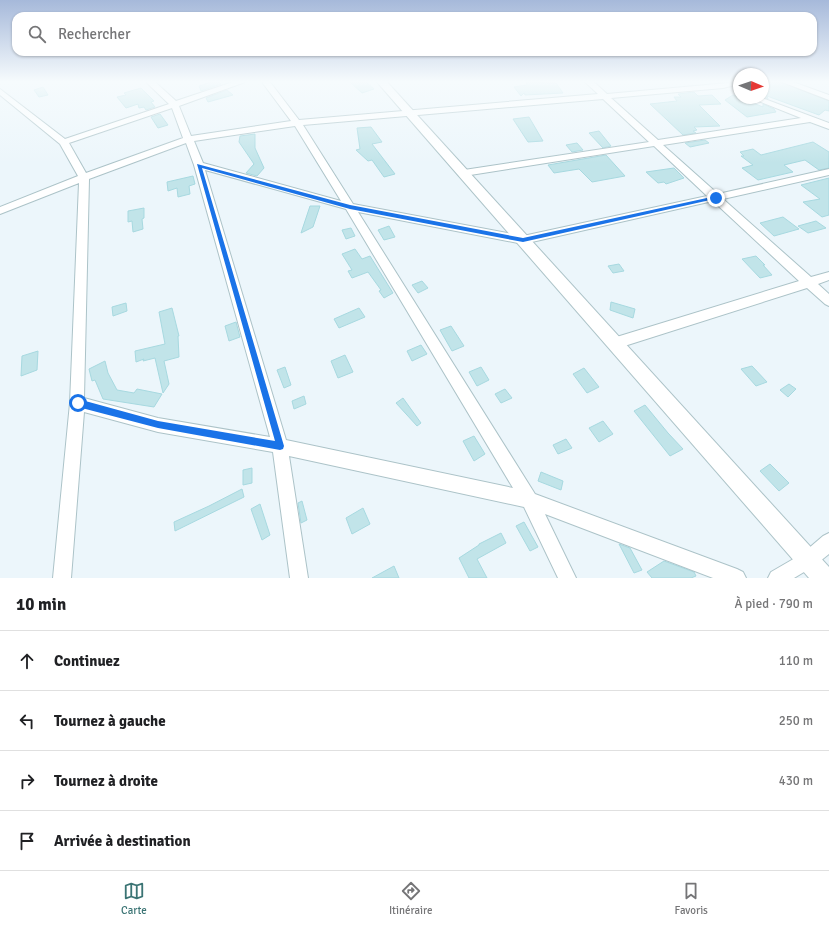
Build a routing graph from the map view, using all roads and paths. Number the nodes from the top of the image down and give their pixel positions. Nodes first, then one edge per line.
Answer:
1 (23, 109) edge
2 (160, 109) edge
3 (176, 109) edge
4 (286, 109) edge
5 (406, 109) edge
6 (468, 109) edge
7 (618, 109) edge
8 (785, 109) edge
9 (411, 114) junction
10 (812, 119) junction
11 (297, 123) junction
12 (829, 126) edge
13 (188, 139) junction
14 (64, 142) junction
15 (657, 144) junction
16 (199, 165) junction
17 (829, 172) edge
18 (464, 173) junction
19 (84, 177) junction
20 (716, 198) junction
21 (350, 207) junction
22 (0, 211) edge
23 (523, 240) junction
24 (829, 276) edge
25 (808, 282) junction
26 (829, 301) edge
27 (615, 343) junction
28 (78, 403) junction
29 (280, 446) junction
30 (529, 500) junction
31 (829, 542) edge
32 (808, 560) junction
33 (62, 578) edge
34 (299, 578) edge
35 (567, 578) edge
36 (737, 578) edge
37 (777, 578) edge
38 (824, 578) edge

1 - 14 street
2 - 14 street
3 - 13 street
4 - 11 street
5 - 9 street
6 - 9 street
7 - 15 street
8 - 10 street
9 - 11 street
9 - 18 street
10 - 12 street
10 - 15 street
11 - 13 street
11 - 21 street
13 - 16 street
13 - 19 street
14 - 19 street
15 - 18 street
15 - 20 street
16 - 21 street
16 - 29 street
17 - 20 street
18 - 23 street
19 - 22 street
19 - 28 street
20 - 23 street
20 - 25 street
21 - 23 street
21 - 30 street
23 - 27 street
24 - 25 street
25 - 26 street
25 - 27 street
27 - 32 street
28 - 29 street
28 - 33 street
29 - 30 street
29 - 34 street
30 - 35 street
30 - 36 street
31 - 32 street
32 - 37 street
32 - 38 street

